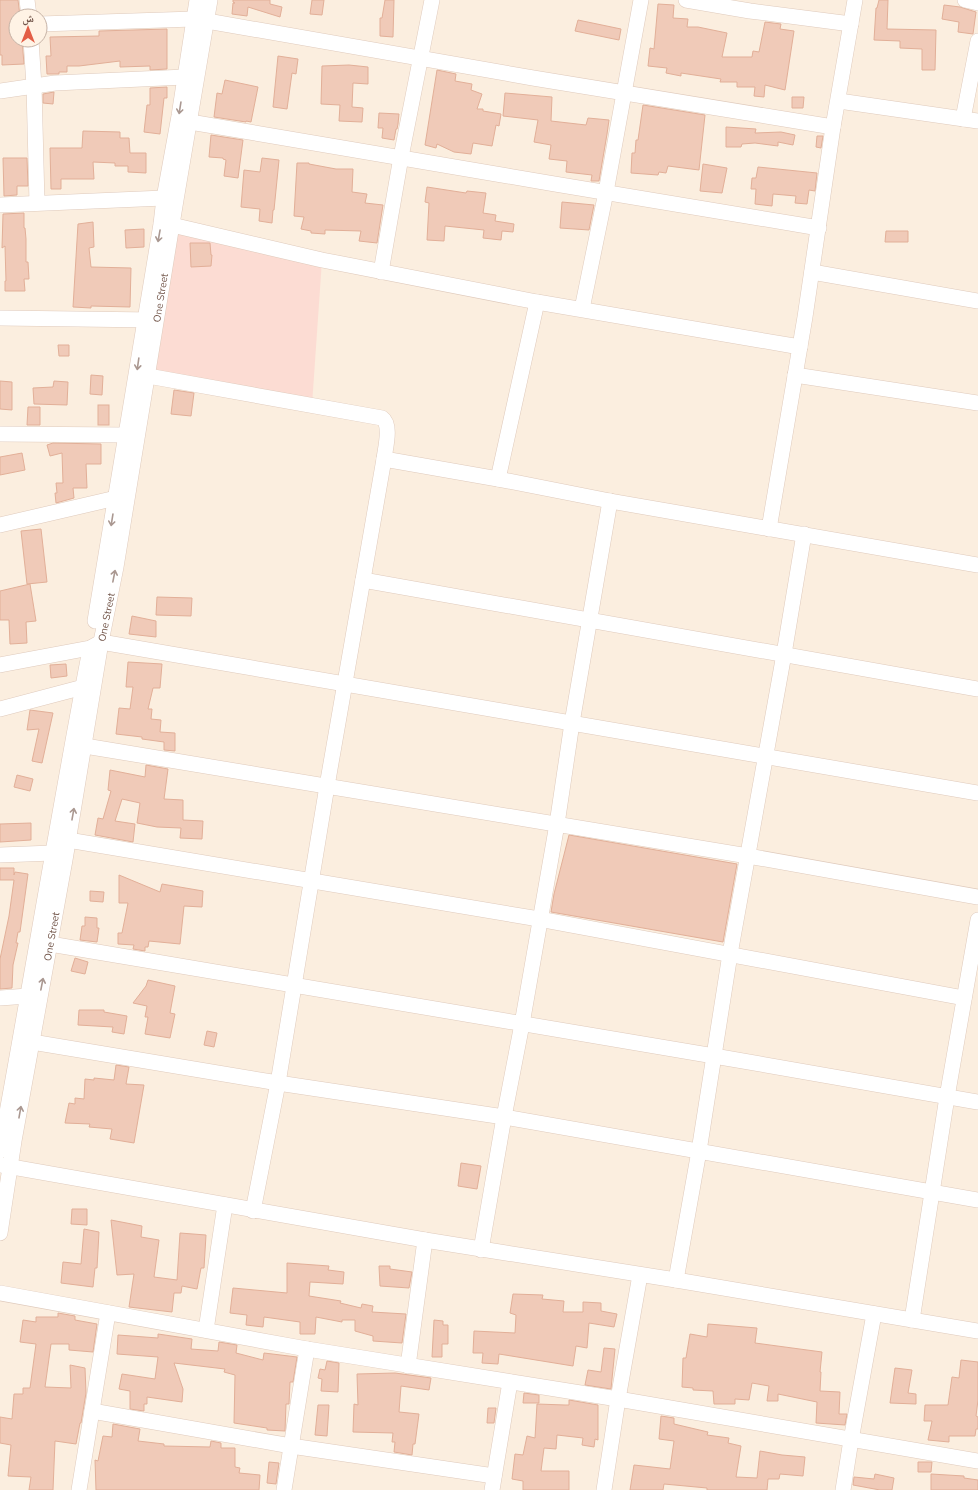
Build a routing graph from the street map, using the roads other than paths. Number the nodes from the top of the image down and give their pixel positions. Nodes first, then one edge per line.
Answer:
1 (197, 0) edge
2 (210, 0) edge
3 (432, 0) edge
4 (641, 0) edge
5 (686, 0) edge
6 (855, 0) edge
7 (965, 0) edge
8 (978, 3) edge
9 (200, 20) junction
10 (48, 24) edge
11 (851, 24) junction
12 (978, 41) edge
13 (196, 43) junction
14 (32, 48) edge
15 (420, 58) junction
16 (185, 77) junction
17 (34, 86) junction
18 (0, 91) edge
19 (623, 94) junction
20 (838, 101) junction
21 (971, 120) edge
22 (190, 122) junction
23 (834, 127) junction
24 (401, 157) junction
25 (606, 192) junction
26 (164, 198) junction
27 (37, 203) junction
28 (0, 205) edge
29 (172, 225) junction
30 (819, 228) junction
31 (381, 272) junction
32 (812, 272) junction
33 (978, 301) edge
34 (536, 302) junction
35 (582, 309) junction
36 (0, 318) edge
37 (151, 320) junction
38 (800, 347) junction
39 (796, 375) junction
40 (148, 376) junction
41 (978, 403) edge
42 (0, 434) edge
43 (126, 435) junction
44 (384, 460) junction
45 (498, 479) junction
46 (116, 498) junction
47 (610, 501) junction
48 (0, 525) edge
49 (769, 529) junction
50 (804, 534) junction
51 (978, 564) edge
52 (363, 580) junction
53 (590, 620) junction
54 (96, 645) junction
55 (784, 654) junction
56 (0, 665) edge
57 (345, 684) junction
58 (89, 686) junction
59 (978, 689) edge
60 (0, 709) edge
61 (572, 722) junction
62 (85, 746) junction
63 (765, 755) junction
64 (327, 786) junction
65 (978, 793) edge
66 (557, 824) junction
67 (68, 840) junction
68 (53, 853) junction
69 (0, 855) edge
70 (748, 856) junction
71 (312, 882) junction
72 (978, 897) edge
73 (540, 919) junction
74 (978, 920) edge
75 (50, 944) junction
76 (730, 954) junction
77 (295, 985) junction
78 (28, 996) junction
79 (0, 998) edge
80 (964, 998) junction
81 (522, 1024) junction
82 (32, 1042) junction
83 (714, 1056) junction
84 (278, 1083) junction
85 (947, 1097) junction
86 (978, 1102) edge
87 (504, 1117) junction
88 (4, 1141) edge
89 (699, 1151) junction
90 (6, 1166) edge
91 (932, 1193) junction
92 (978, 1200) edge
93 (225, 1205) junction
94 (253, 1211) junction
95 (0, 1233) edge
96 (425, 1240) junction
97 (481, 1250) junction
98 (640, 1275) junction
99 (676, 1280) junction
100 (0, 1293) edge
101 (108, 1313) junction
102 (874, 1314) junction
103 (912, 1320) junction
104 (206, 1330) junction
105 (978, 1331) edge
106 (307, 1349) junction
107 (408, 1366) junction
108 (510, 1382) junction
109 (618, 1399) junction
110 (92, 1411) junction
111 (851, 1440) junction
112 (291, 1446) junction
113 (978, 1461) edge
114 (493, 1483) edge
115 (79, 1490) edge
116 (284, 1490) edge
117 (604, 1490) edge
118 (843, 1490) edge

1 - 9 street, One Street
2 - 9 street, One Street
3 - 15 street
4 - 19 street
5 - 11 street
6 - 11 street
7 - 8 street
9 - 10 street
9 - 13 street, One Street
9 - 15 street
11 - 20 street
12 - 21 street
13 - 16 street, One Street
13 - 22 street, One Street
14 - 17 street
15 - 19 street
15 - 24 street
16 - 17 street
16 -> 26 street, One Street
17 - 18 street
17 - 27 street
19 - 23 street
19 - 25 street
20 - 21 street
20 - 23 street
22 - 24 street
22 - 29 street, One Street
23 - 30 street
24 - 25 street
24 - 31 street
25 - 30 street
25 - 35 street
26 - 27 street
26 -> 37 street, One Street
27 - 28 street
29 - 31 street
29 - 37 street, One Street
30 - 32 street
31 - 34 street
32 - 33 street
32 - 38 street
34 - 35 street
34 - 45 street
35 - 38 street
36 - 37 street
37 - 40 street, One Street
37 -> 43 street, One Street
38 - 39 street
39 - 41 street
39 - 49 street
40 - 44 street
54 -> 40 street, One Street
42 - 43 street
43 - 46 street, One Street
44 - 45 street
44 - 52 street
45 - 47 street
46 - 48 street
46 -> 54 street, One Street
47 - 49 street
47 - 53 street
49 - 50 street
50 - 51 street
50 - 55 street
52 - 53 street
52 - 57 street
53 - 55 street
53 - 61 street
54 - 56 street
54 - 57 street
54 - 58 street, One Street
55 - 59 street
55 - 63 street
57 - 61 street
57 - 64 street
58 - 60 street
58 - 62 street, One Street
58 - 68 street, One Street
61 - 63 street
61 - 66 street
62 - 64 street
67 -> 62 street, One Street
63 - 65 street
63 - 70 street
64 - 66 street
64 - 71 street
66 - 70 street
66 - 73 street
67 - 71 street
67 - 75 street, One Street
68 - 69 street
68 - 78 street, One Street
70 - 72 street
70 - 76 street
71 - 73 street
71 - 77 street
73 - 76 street
73 - 81 street
74 - 80 street
75 - 77 street
82 -> 75 street, One Street
76 - 80 street
76 - 83 street
77 - 81 street
77 - 84 street
78 - 79 street
78 - 88 street, One Street
80 - 85 street
81 - 83 street
81 - 87 street
82 - 84 street
88 -> 82 street, One Street
83 - 85 street
83 - 89 street
84 - 87 street
84 - 94 street
85 - 86 street
85 - 91 street
87 - 89 street
87 - 97 street
88 - 90 street, One Street
89 - 91 street
89 - 99 street
90 - 93 street
90 - 95 street, One Street
91 - 92 street
91 - 103 street
93 - 94 street
93 - 104 street
94 - 96 street
96 - 97 street
96 - 107 street
97 - 98 street
98 - 99 street
98 - 109 street
99 - 102 street
100 - 101 street
101 - 104 street
101 - 110 street
102 - 103 street
102 - 111 street
103 - 105 street
104 - 106 street
106 - 107 street
106 - 112 street
107 - 108 street
108 - 109 street
108 - 114 street
109 - 111 street
109 - 117 street
110 - 112 street
110 - 115 street
111 - 113 street
111 - 118 street
112 - 114 street
112 - 116 street

